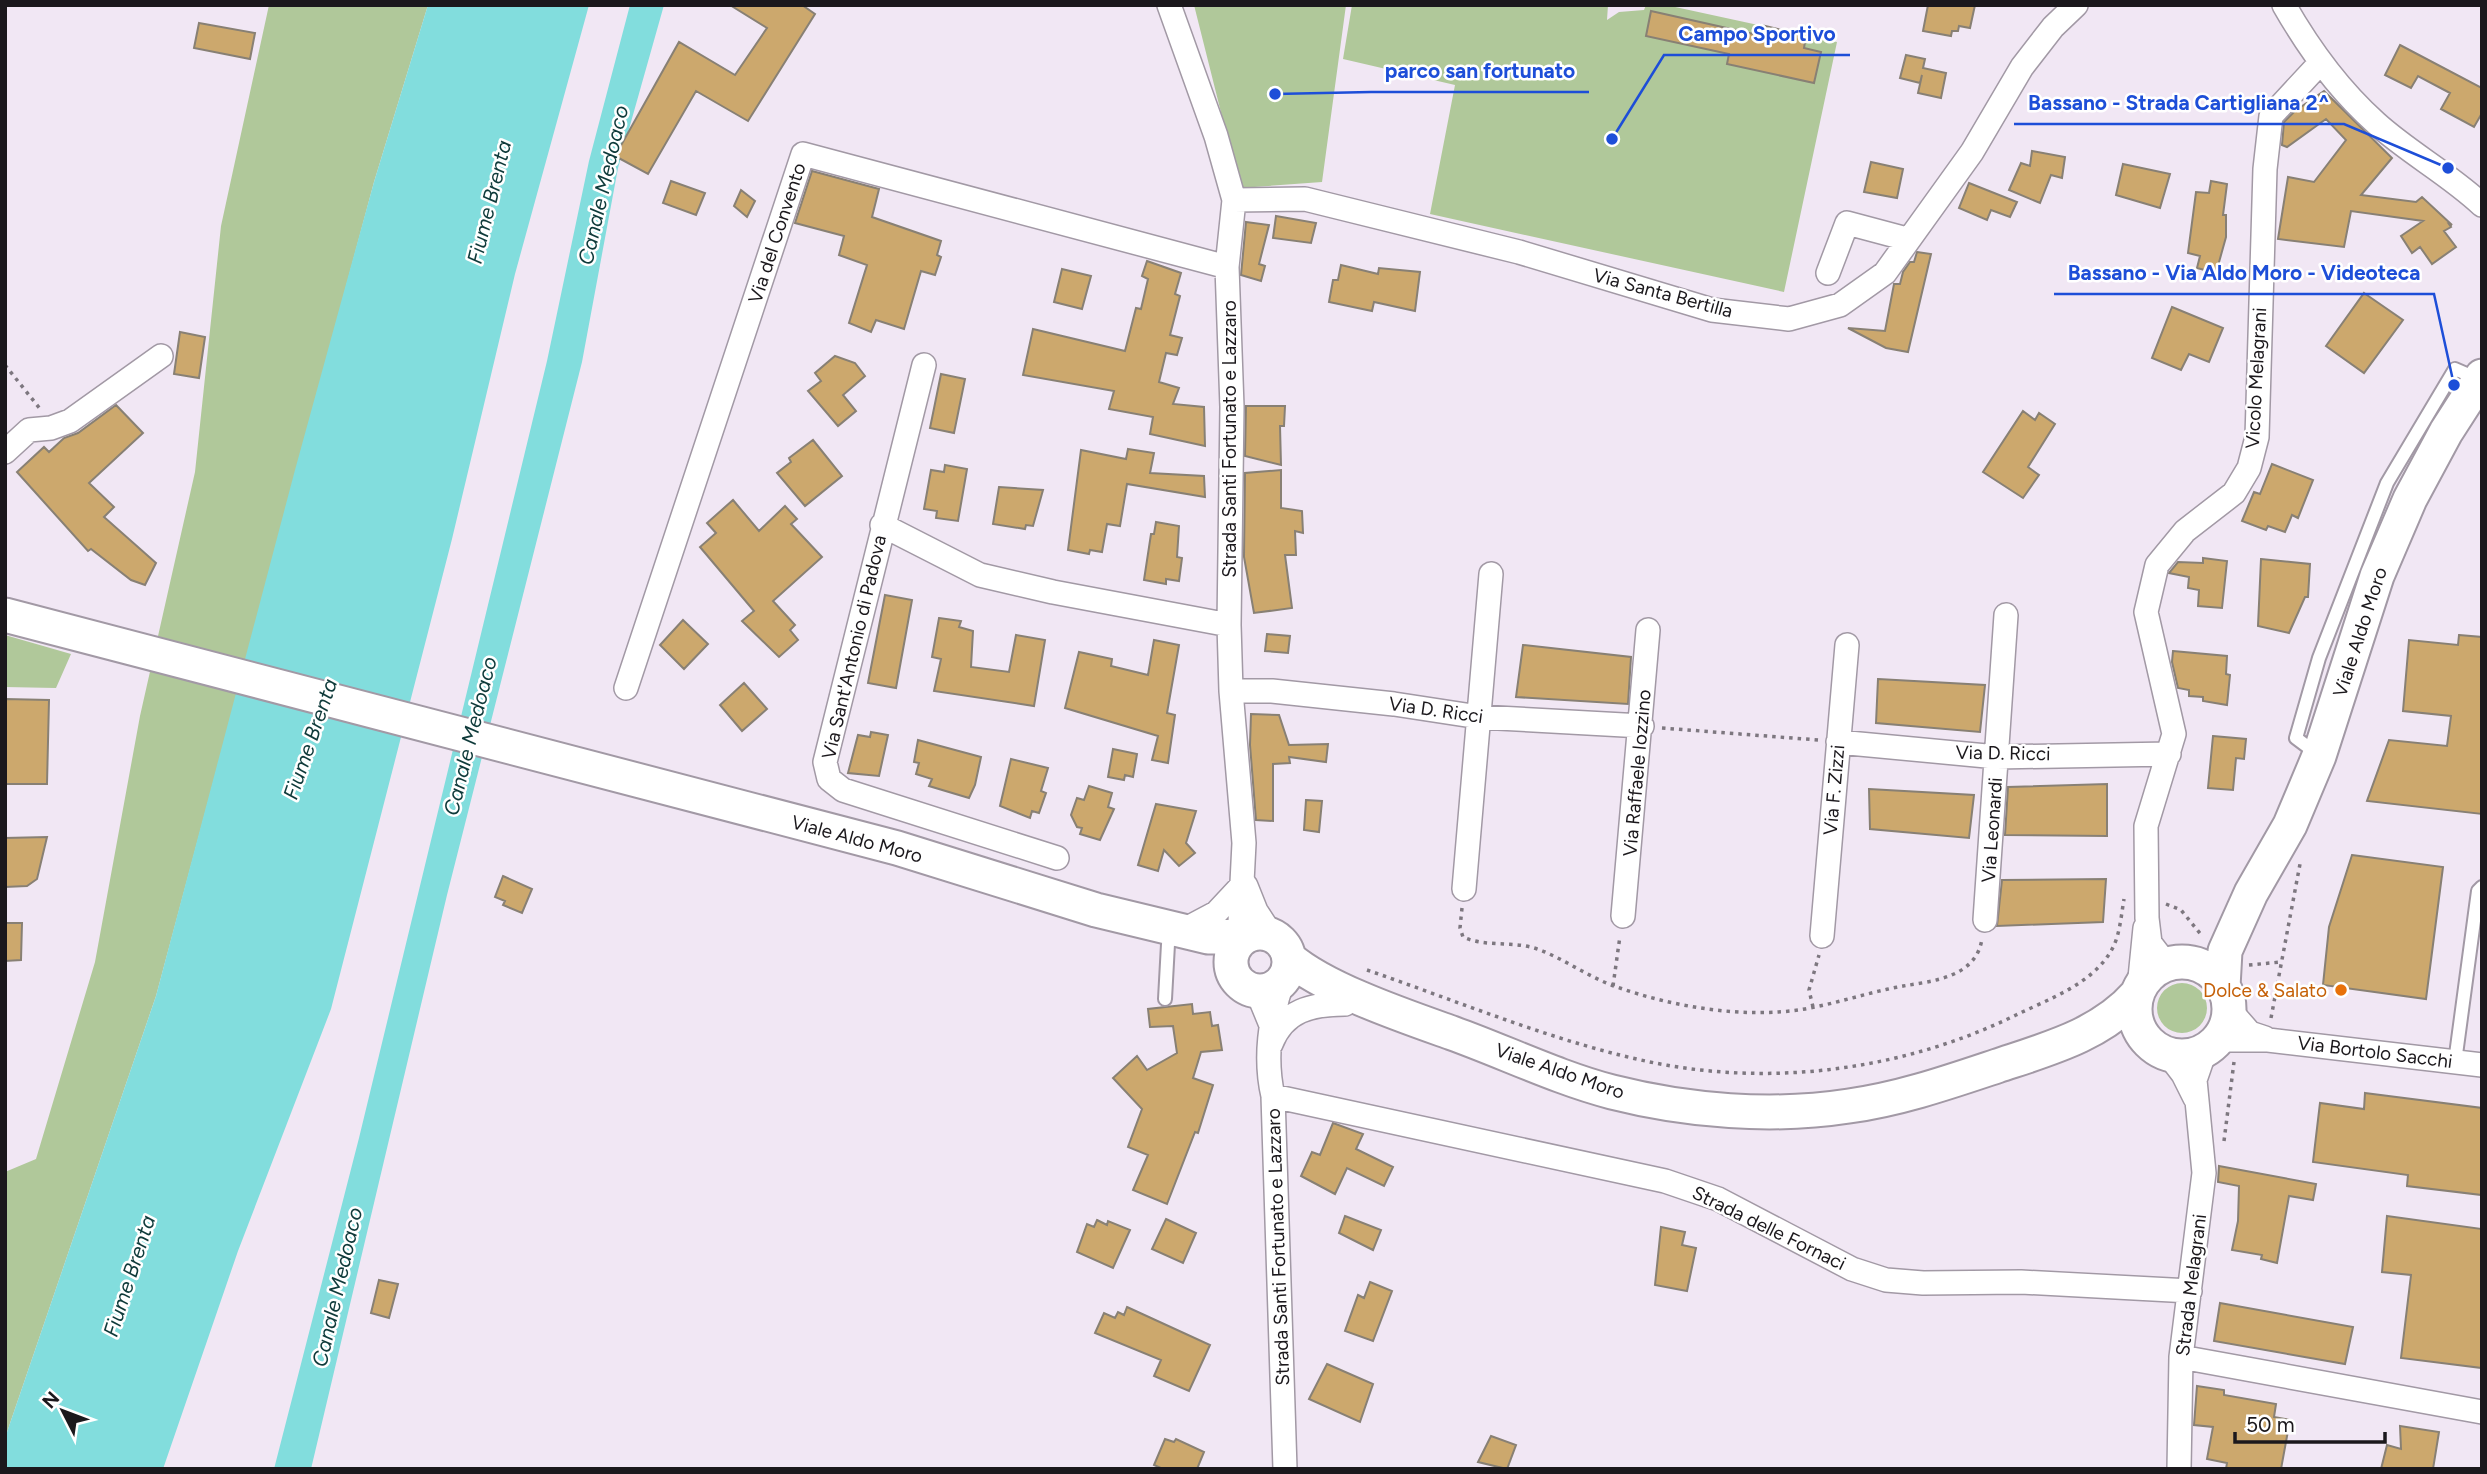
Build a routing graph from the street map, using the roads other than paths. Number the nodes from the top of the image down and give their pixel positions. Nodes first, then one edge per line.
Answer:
1 (1169, 5) edge
2 (2076, 5) edge
3 (2284, 5) edge
4 (2320, 62) junction
5 (1234, 200) junction
6 (2482, 205) edge
7 (1907, 239) junction
8 (1227, 267) junction
9 (1828, 273) dead end
10 (161, 356) dead end
11 (924, 365) dead end
12 (2481, 378) edge
13 (5, 452) edge
14 (882, 525) junction
15 (1491, 574) dead end
16 (5, 615) edge
17 (2006, 615) dead end
18 (1230, 625) junction
19 (1648, 630) dead end
20 (1847, 645) dead end
21 (626, 688) dead end
22 (1231, 691) junction
23 (1479, 717) junction
24 (1642, 726) junction
25 (1838, 742) junction
26 (2169, 754) junction
27 (1997, 757) junction
28 (1057, 858) dead end
29 (1244, 883) junction
30 (2482, 887) edge
31 (1464, 889) road end
32 (2252, 893) junction
33 (2147, 910) junction
34 (1623, 916) road end
35 (1985, 920) road end
36 (1822, 936) road end
37 (1176, 937) junction
38 (2180, 962) junction
39 (1272, 963) junction
40 (1231, 970) joint
41 (2138, 991) junction
42 (2226, 998) junction
43 (1165, 999) dead end
44 (1345, 1004) junction
45 (1395, 1013) junction
46 (2268, 1040) junction
47 (2211, 1044) junction
48 (2056, 1046) junction
49 (1269, 1050) junction
50 (2161, 1050) junction
51 (2455, 1062) junction
52 (2482, 1065) edge
53 (1273, 1096) junction
54 (2196, 1102) junction
55 (2190, 1291) junction
56 (2181, 1357) junction
57 (2482, 1412) edge
58 (1285, 1469) edge
59 (2179, 1469) edge

1 - 5 street, Strada Santi Fortunato e Lazzaro
2 - 7 street, Via Santa Bertilla
3 - 4 street
4 - 6 street
4 - 26 street, Vicolo Melagrani
5 - 7 street, Via Santa Bertilla
5 - 8 street, Strada Santi Fortunato e Lazzaro
7 - 9 street
8 - 18 street, Strada Santi Fortunato e Lazzaro
8 - 21 street, Via del Convento
10 - 13 street
11 - 14 street, Via Sant'Antonio di Padova
12 - 32 main road, Viale Aldo Moro
14 - 18 street, Via Sant'Antonio di Padova
14 - 28 street, Via Sant'Antonio di Padova
15 - 23 street
16 - 37 main road, Viale Aldo Moro
17 - 27 street, Via Leonardi
18 - 22 street, Strada Santi Fortunato e Lazzaro
19 - 24 street, Via Raffaele Iozzino
20 - 25 street, Via F. Zizzi
22 - 23 street, Via D. Ricci
22 - 29 street, Strada Santi Fortunato e Lazzaro
23 - 24 street, Via D. Ricci
23 - 31 street
24 - 34 street, Via Raffaele Iozzino
25 - 27 street, Via D. Ricci
25 - 36 street, Via F. Zizzi
26 - 27 street, Via D. Ricci
26 - 33 street, Vicolo Melagrani
27 - 35 street, Via Leonardi
29 - 37 street
29 - 39 street, Strada Santi Fortunato e Lazzaro
30 - 51 lane
32 - 38 main road, Viale Aldo Moro
32 - 42 main road, Viale Aldo Moro
33 - 38 street, Vicolo Melagrani
33 - 41 street, Vicolo Melagrani
37 - 39 main road, Viale Aldo Moro
37 - 40 main road, Viale Aldo Moro
37 - 43 lane
38 - 41 main road, Viale Aldo Moro
38 - 42 main road
39 - 40 main road, Strada Santi Fortunato e Lazzaro
39 - 44 main road, Viale Aldo Moro
39 - 45 main road, Viale Aldo Moro
39 - 49 street, Strada Santi Fortunato e Lazzaro
41 - 48 main road, Viale Aldo Moro
41 - 50 main road
42 - 46 street, Via Bortolo Sacchi
42 - 47 main road, Viale Aldo Moro
44 - 45 main road, Viale Aldo Moro
44 - 49 street, Viale Aldo Moro
45 - 48 main road, Viale Aldo Moro
46 - 47 street, Via Bortolo Sacchi
46 - 51 street, Via Bortolo Sacchi
47 - 50 main road, Viale Aldo Moro
47 - 54 street, Strada Melagrani
48 - 50 main road, Viale Aldo Moro
49 - 53 street, Strada Santi Fortunato e Lazzaro
50 - 54 street, Strada Melagrani
51 - 52 street, Via Bortolo Sacchi
53 - 55 street, Strada delle Fornaci
53 - 58 street, Strada Santi Fortunato e Lazzaro
54 - 55 street, Strada Melagrani
55 - 56 street, Strada Melagrani
56 - 57 street
56 - 59 street, Strada Melagrani

